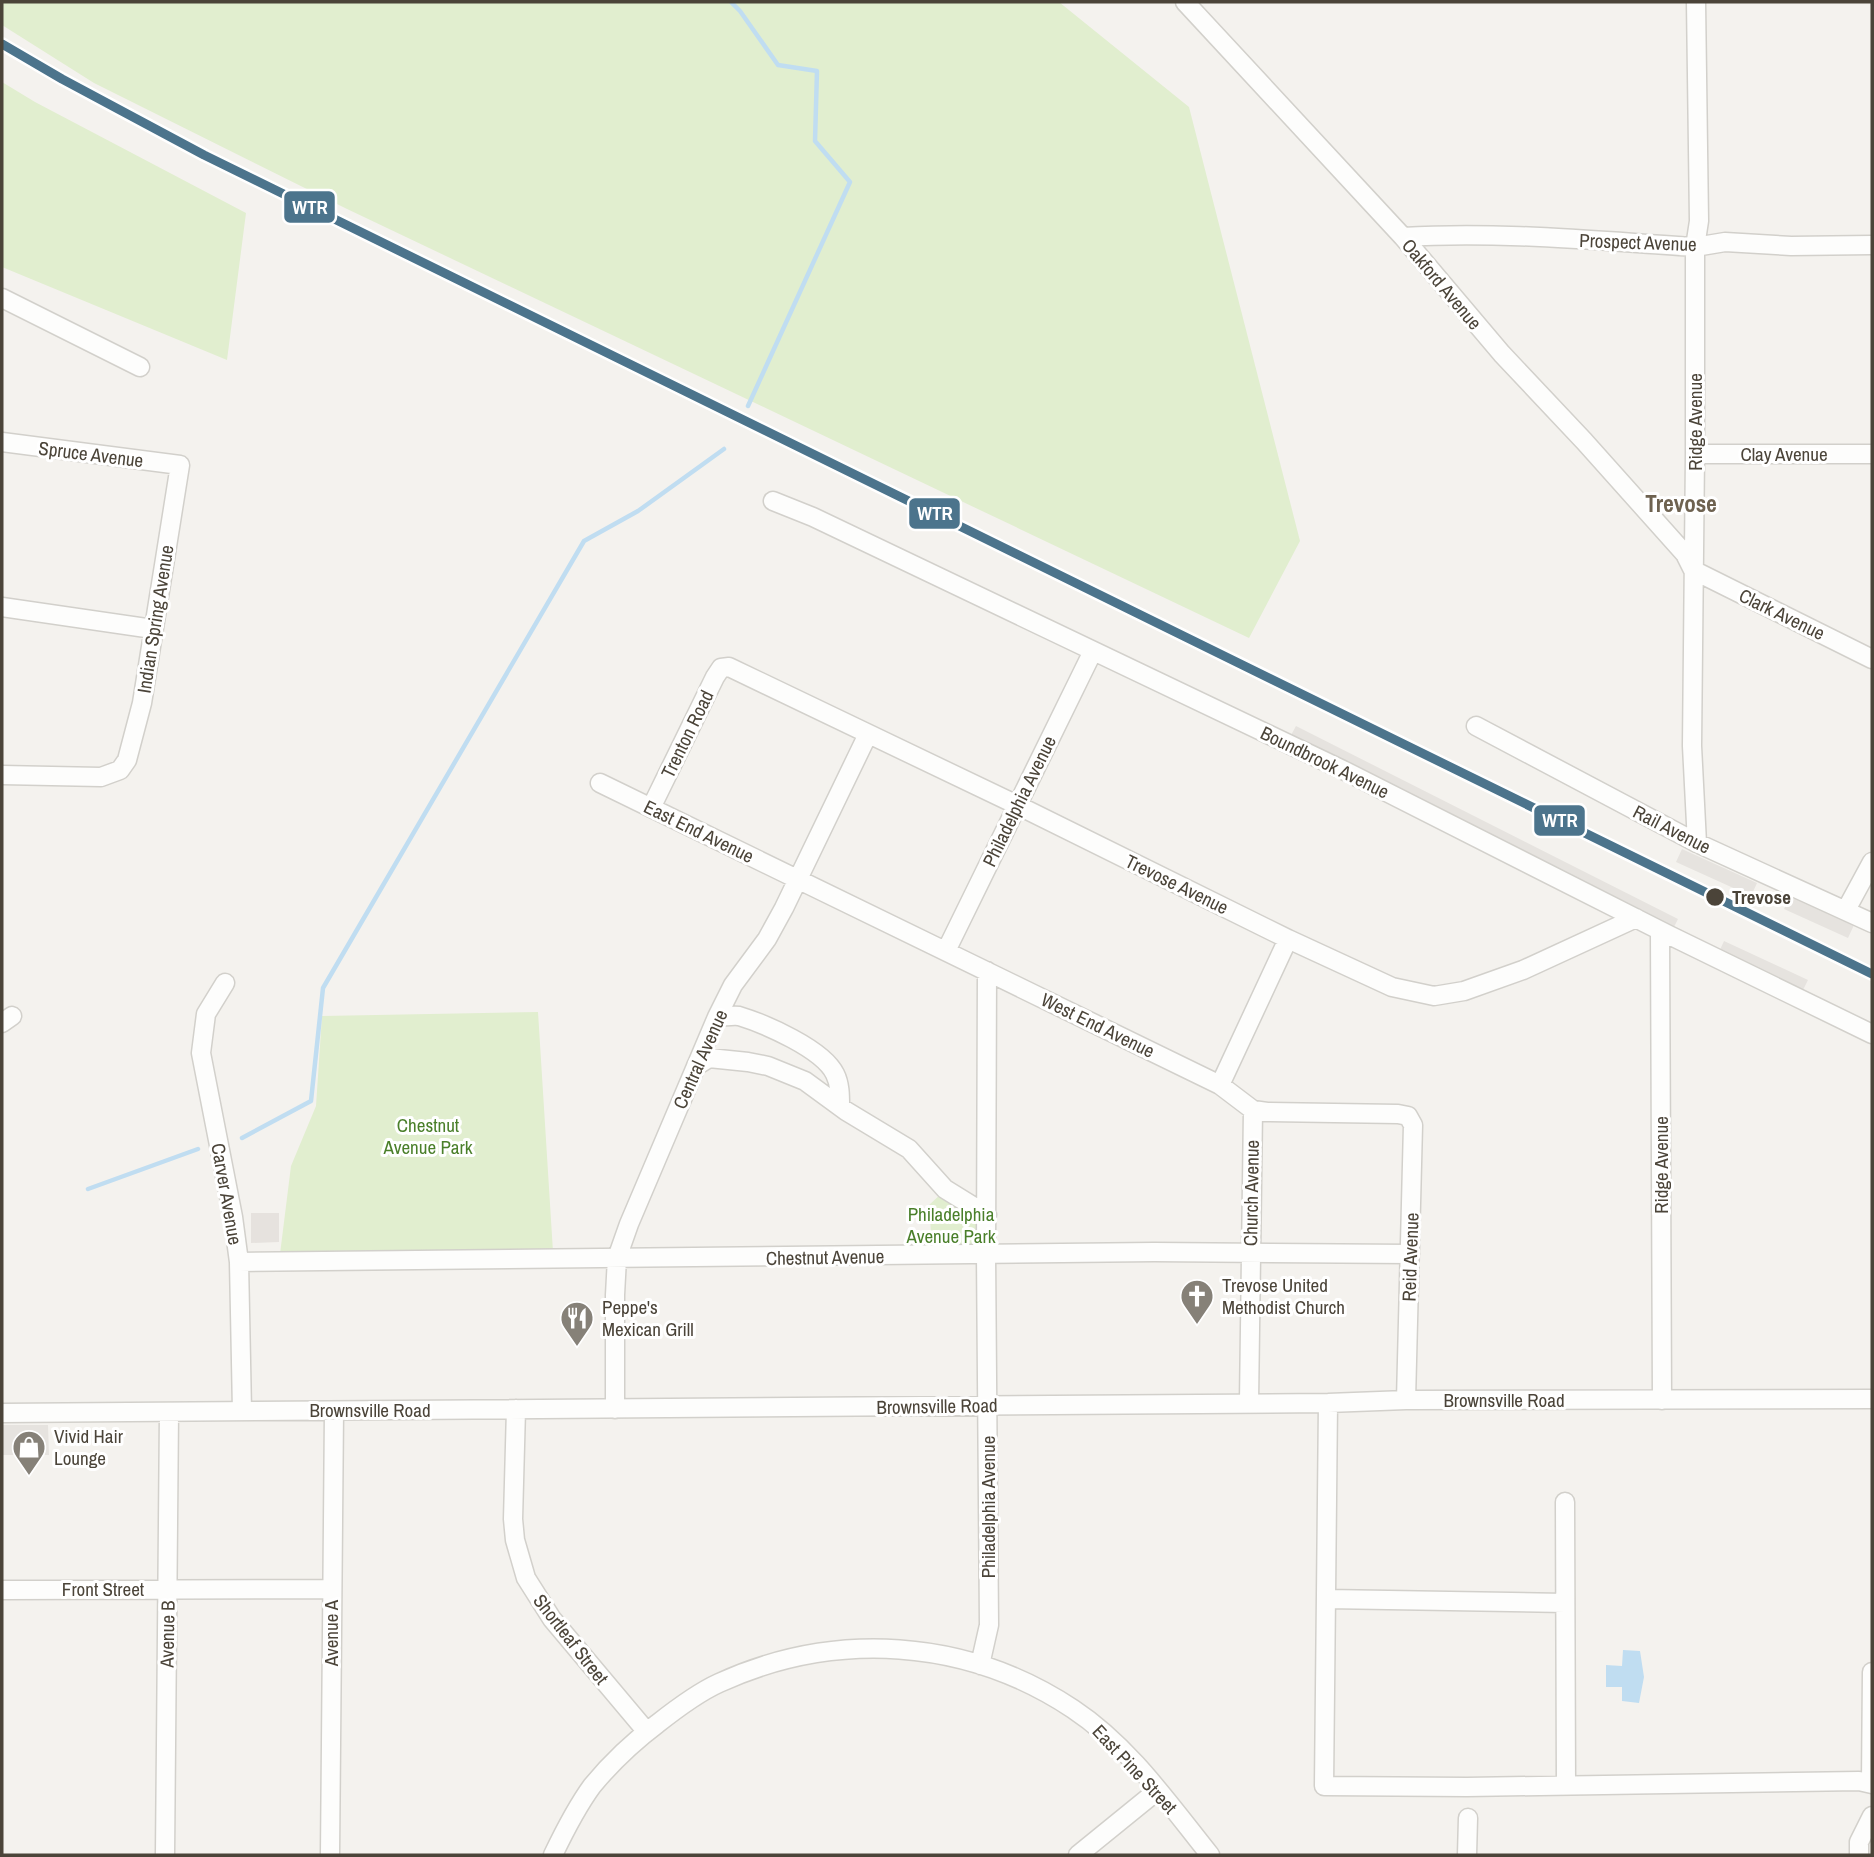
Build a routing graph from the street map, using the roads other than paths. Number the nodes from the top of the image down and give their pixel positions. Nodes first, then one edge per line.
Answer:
1 (1185, 2) edge
2 (1696, 2) edge
3 (1403, 237) junction
4 (1872, 245) edge
5 (1695, 247) junction
6 (2, 298) edge
7 (140, 367) dead end
8 (2, 442) edge
9 (1695, 454) junction
10 (1872, 454) edge
11 (180, 465) joint
12 (773, 501) dead end
13 (1693, 570) junction
14 (2, 607) edge
15 (153, 629) junction
16 (1093, 651) junction
17 (1872, 659) edge
18 (729, 667) joint
19 (1476, 726) dead end
20 (868, 734) junction
21 (2, 775) edge
22 (600, 783) dead end
23 (1017, 805) junction
24 (651, 808) junction
25 (1697, 843) junction
26 (1872, 862) edge
27 (798, 880) junction
28 (1846, 910) junction
29 (1636, 918) junction
30 (1872, 923) edge
31 (1660, 931) junction
32 (1288, 939) junction
33 (946, 951) junction
34 (987, 971) junction
35 (225, 984) dead end
36 (717, 1017) junction
37 (1872, 1034) edge
38 (696, 1066) junction
39 (1220, 1085) junction
40 (840, 1106) junction
41 (1253, 1110) junction
42 (987, 1215) junction
43 (986, 1254) junction
44 (1250, 1254) junction
45 (1410, 1254) junction
46 (617, 1258) junction
47 (239, 1262) junction
48 (1872, 1399) edge
49 (1406, 1400) junction
50 (1662, 1400) junction
51 (1249, 1402) junction
52 (1328, 1403) junction
53 (988, 1406) junction
54 (516, 1409) junction
55 (615, 1409) junction
56 (242, 1411) junction
57 (334, 1411) junction
58 (169, 1412) junction
59 (2, 1413) edge
60 (1565, 1502) dead end
61 (167, 1589) junction
62 (331, 1589) junction
63 (2, 1590) edge
64 (1327, 1599) junction
65 (1565, 1603) junction
66 (980, 1665) junction
67 (1872, 1672) edge
68 (647, 1731) junction
69 (1872, 1783) edge
70 (1566, 1786) junction
71 (1158, 1790) junction
72 (1872, 1816) edge
73 (1468, 1818) dead end
74 (1864, 1849) edge
75 (165, 1855) edge
76 (330, 1855) edge
77 (552, 1855) edge
78 (1078, 1855) edge
79 (1210, 1855) edge
80 (1467, 1855) edge

1 - 3 street, Oakford Avenue
2 - 5 street, Ridge Avenue
3 - 5 street, Prospect Avenue
3 - 13 street, Oakford Avenue
4 - 5 street, Prospect Avenue
5 - 9 street, Ridge Avenue
6 - 7 street
8 - 11 street, Spruce Avenue
9 - 10 street, Clay Avenue
9 - 13 street, Ridge Avenue
11 - 15 street, Indian Spring Avenue
12 - 16 street, Boundbrook Avenue
13 - 17 street, Clark Avenue
13 - 25 street, Ridge Avenue
14 - 15 street
15 - 21 street, Indian Spring Avenue
16 - 23 street, Philadelphia Avenue
16 - 29 street, Boundbrook Avenue
18 - 20 street, Trevose Avenue
18 - 24 street, Trenton Road
19 - 25 street, Rail Avenue
20 - 23 street, Trevose Avenue
20 - 27 street, Central Avenue
22 - 24 street, East End Avenue
23 - 32 street, Trevose Avenue
23 - 33 street, Philadelphia Avenue
24 - 27 street, East End Avenue
25 - 28 street, Rail Avenue
26 - 28 street
27 - 33 street, West End Avenue
27 - 36 street, Central Avenue
28 - 30 street, Rail Avenue
29 - 31 street, Boundbrook Avenue
29 - 32 street, Trevose Avenue
31 - 37 street, Boundbrook Avenue
31 - 50 street, Ridge Avenue
32 - 39 street
33 - 34 street, West End Avenue
34 - 39 street, West End Avenue
34 - 42 street, Philadelphia Avenue
35 - 47 street, Carver Avenue
36 - 38 street, Central Avenue
36 - 40 street
38 - 40 street
38 - 46 street, Central Avenue
39 - 41 street, West End Avenue
40 - 42 street
41 - 44 street, Church Avenue
41 - 45 street, Reid Avenue
42 - 43 street, Philadelphia Avenue
43 - 44 street, Chestnut Avenue
43 - 46 street, Chestnut Avenue
43 - 53 street, Philadelphia Avenue
44 - 45 street, Chestnut Avenue
44 - 51 street, Church Avenue
45 - 49 street, Reid Avenue
46 - 47 street, Chestnut Avenue
46 - 55 street, Central Avenue
47 - 56 street, Carver Avenue
48 - 50 street, Brownsville Road
49 - 50 street, Brownsville Road
49 - 52 street, Brownsville Road
51 - 52 street, Brownsville Road
51 - 53 street, Brownsville Road
52 - 64 street
53 - 55 street, Brownsville Road
53 - 66 street, Philadelphia Avenue
54 - 55 street, Brownsville Road
54 - 57 street, Brownsville Road
54 - 68 street, Shortleaf Street
56 - 57 street, Brownsville Road
56 - 58 street, Brownsville Road
57 - 62 street, Avenue A
58 - 59 street, Brownsville Road
58 - 61 street, Avenue B
60 - 65 street
61 - 62 street, Front Street
61 - 63 street, Front Street
61 - 75 street, Avenue B
62 - 76 street, Avenue A
64 - 65 street
64 - 70 street
65 - 70 street
66 - 68 street, East Pine Street
66 - 71 street, East Pine Street
67 - 69 street
68 - 77 street, East Pine Street
69 - 70 street
71 - 78 street
71 - 79 street, East Pine Street
72 - 74 street
73 - 80 street

